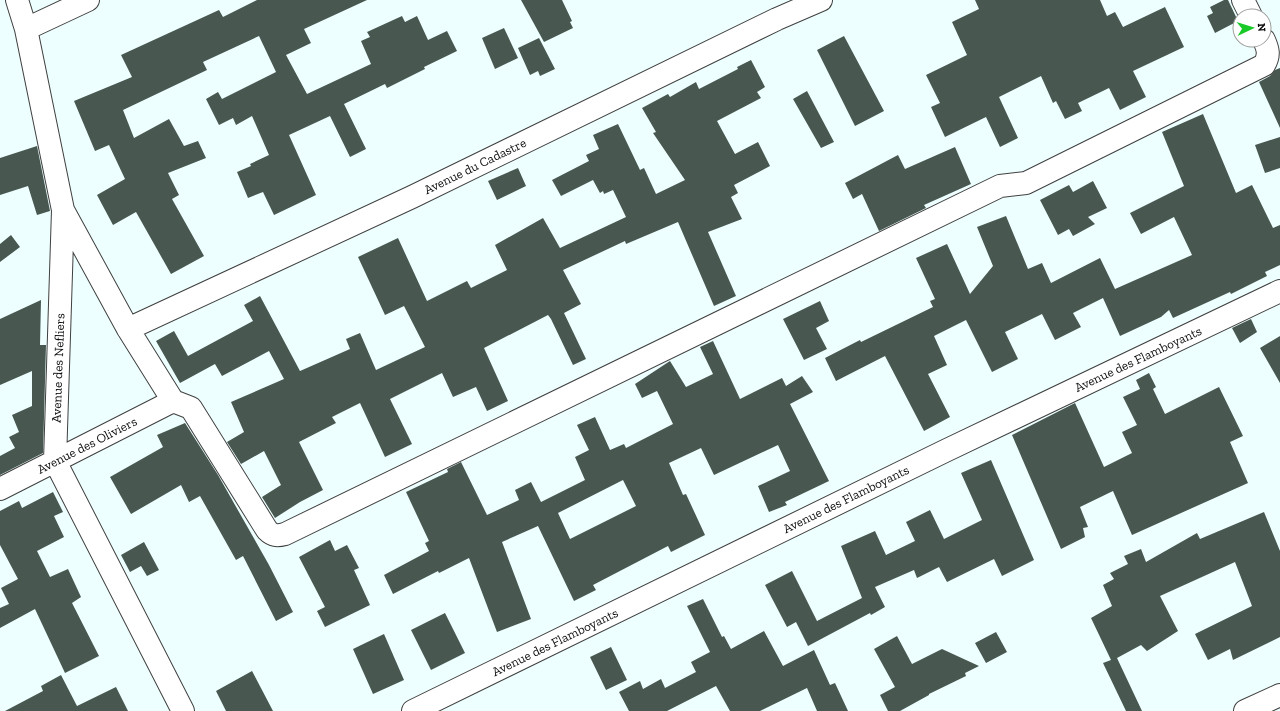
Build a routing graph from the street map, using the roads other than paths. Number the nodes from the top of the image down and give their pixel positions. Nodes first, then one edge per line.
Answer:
1 (17, 0) edge
2 (88, 0) edge
3 (820, 0) edge
4 (26, 29) junction
5 (1267, 48) edge
6 (63, 210) junction
7 (1280, 291) edge
8 (128, 328) junction
9 (173, 401) junction
10 (55, 461) junction
11 (0, 489) edge
12 (1280, 695) edge
13 (183, 711) edge
14 (414, 711) edge
15 (1245, 711) edge

1 - 4 street, Avenue des Nefliers
2 - 4 street
3 - 8 street, Avenue du Cadastre
4 - 6 street, Avenue des Nefliers
5 - 9 street
6 - 8 street
6 - 10 street, Avenue des Nefliers
7 - 14 street, Avenue des Flamboyants
8 - 9 street
9 - 10 street, Avenue des Oliviers
10 - 11 street, Avenue des Oliviers
10 - 13 street, Avenue des Nefliers
12 - 15 street

